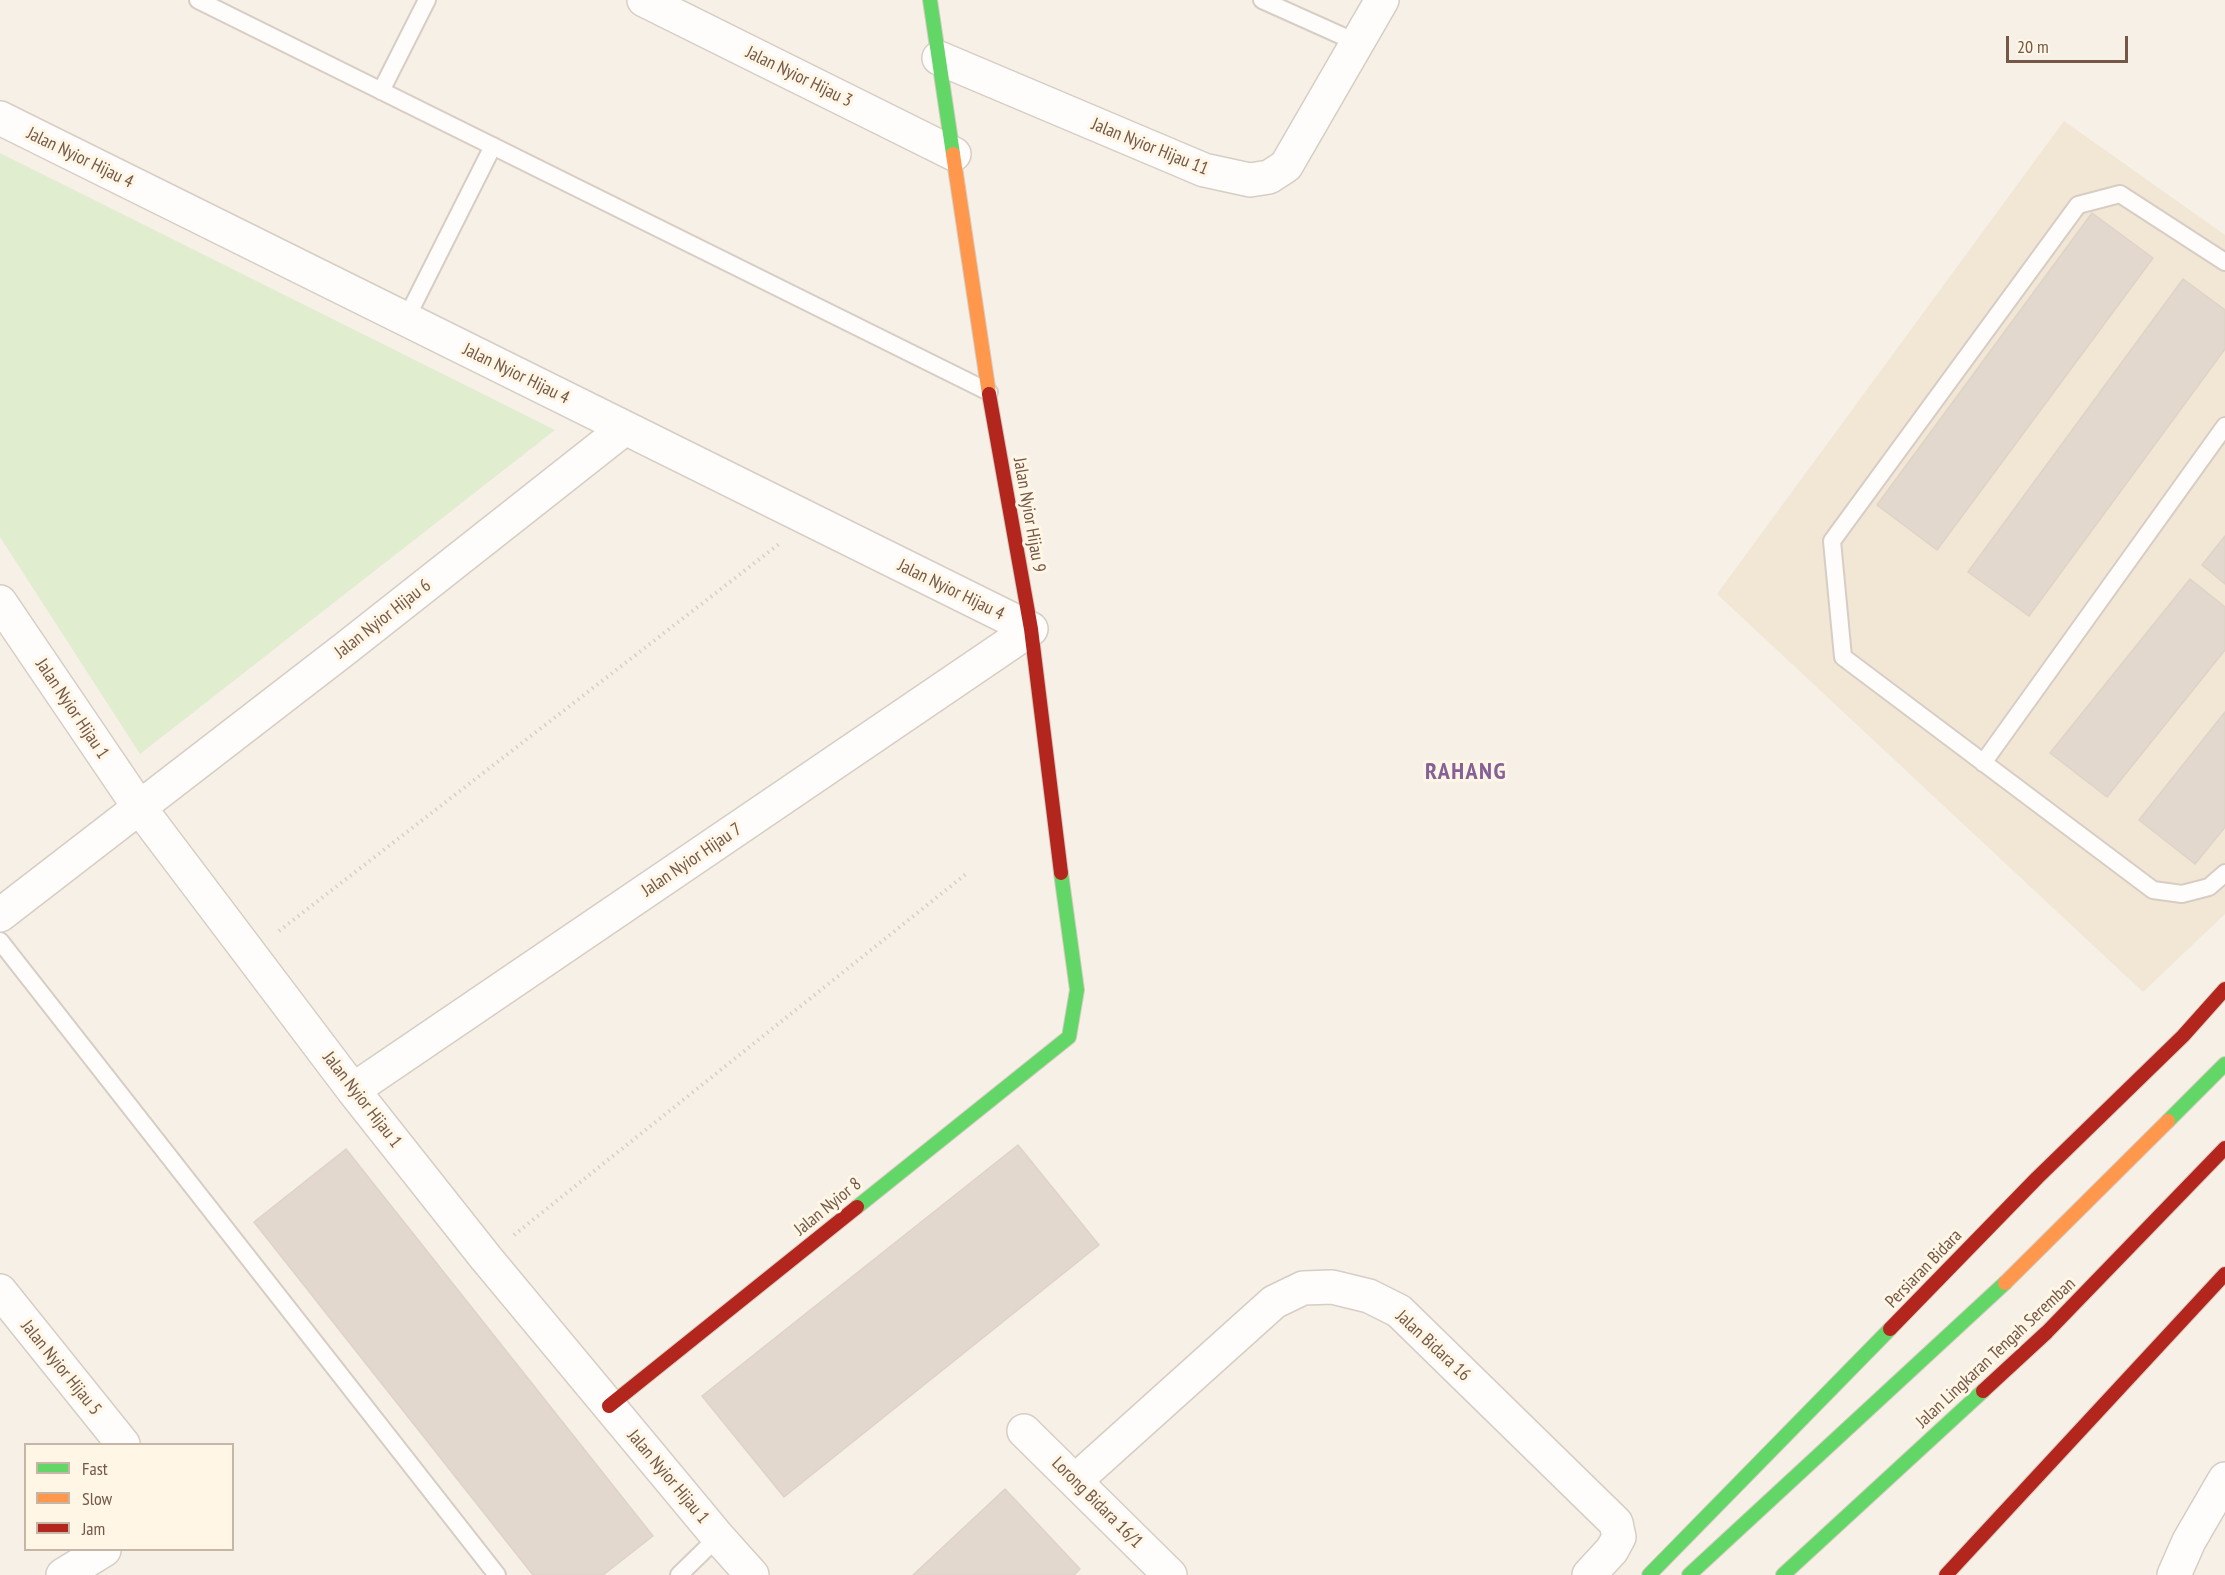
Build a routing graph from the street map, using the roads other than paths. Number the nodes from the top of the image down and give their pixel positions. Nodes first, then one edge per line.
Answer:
1 (198, 0) edge
2 (427, 0) edge
3 (644, 0) edge
4 (930, 0) edge
5 (1262, 0) edge
6 (1382, 0) edge
7 (1358, 43) junction
8 (939, 58) junction
9 (381, 91) junction
10 (0, 118) edge
11 (493, 146) junction
12 (954, 154) junction
13 (2225, 262) edge
14 (406, 319) junction
15 (989, 392) junction
16 (2225, 426) edge
17 (625, 428) junction
18 (0, 602) edge
19 (1031, 629) junction
20 (1983, 763) junction
21 (139, 807) junction
22 (2225, 873) edge
23 (0, 915) edge
24 (0, 941) edge
25 (2225, 989) edge
26 (1069, 1038) joint
27 (2225, 1064) edge
28 (353, 1090) junction
29 (2225, 1148) edge
30 (2225, 1274) edge
31 (0, 1292) edge
32 (609, 1406) junction
33 (1024, 1431) dead end
34 (122, 1443) edge
35 (2225, 1479) edge
36 (1075, 1481) junction
37 (718, 1537) junction
38 (102, 1551) edge
39 (63, 1575) edge
40 (497, 1575) edge
41 (679, 1575) edge
42 (752, 1575) edge
43 (1170, 1575) edge
44 (1589, 1575) edge
45 (1649, 1575) edge
46 (1689, 1575) edge
47 (1783, 1575) edge
48 (1946, 1575) edge
49 (2174, 1575) edge

1 - 9 lane
2 - 9 lane
3 - 12 street, Jalan Nyior Hijau 3
4 - 8 main road, Jalan Nyior Hijau 9
5 - 7 lane
6 - 7 street, Jalan Nyior Hijau 11
7 - 8 street, Jalan Nyior Hijau 11
8 - 12 main road, Jalan Nyior Hijau 9
9 - 11 lane
10 - 14 street, Jalan Nyior Hijau 4
11 - 14 lane
11 - 15 lane
12 - 15 main road, Jalan Nyior Hijau 9
13 - 20 lane
14 - 17 street, Jalan Nyior Hijau 4
15 - 19 main road, Jalan Nyior Hijau 9
16 - 20 lane
17 - 19 street, Jalan Nyior Hijau 4
17 - 21 street, Jalan Nyior Hijau 6
18 - 21 street, Jalan Nyior Hijau 1
19 - 26 main road, Jalan Nyior Hijau 9
19 - 28 street, Jalan Nyior Hijau 7
20 - 22 lane
21 - 23 street, Jalan Nyior Hijau 6
21 - 28 street, Jalan Nyior Hijau 1
24 - 40 lane
25 - 45 main road, Persiaran Bidara
26 - 32 main road, Jalan Nyior 8
27 - 46 main road
28 - 32 street, Jalan Nyior Hijau 1
29 - 47 main road, Jalan Lingkaran Tengah Seremban
30 - 48 main road
31 - 34 street, Jalan Nyior Hijau 5
32 - 37 street, Jalan Nyior Hijau 1
33 - 36 street, Lorong Bidara 16/1
35 - 49 street
36 - 43 street, Lorong Bidara 16/1
36 - 44 street, Jalan Bidara 16
37 - 41 lane
37 - 42 street, Jalan Nyior Hijau 1
38 - 39 street

